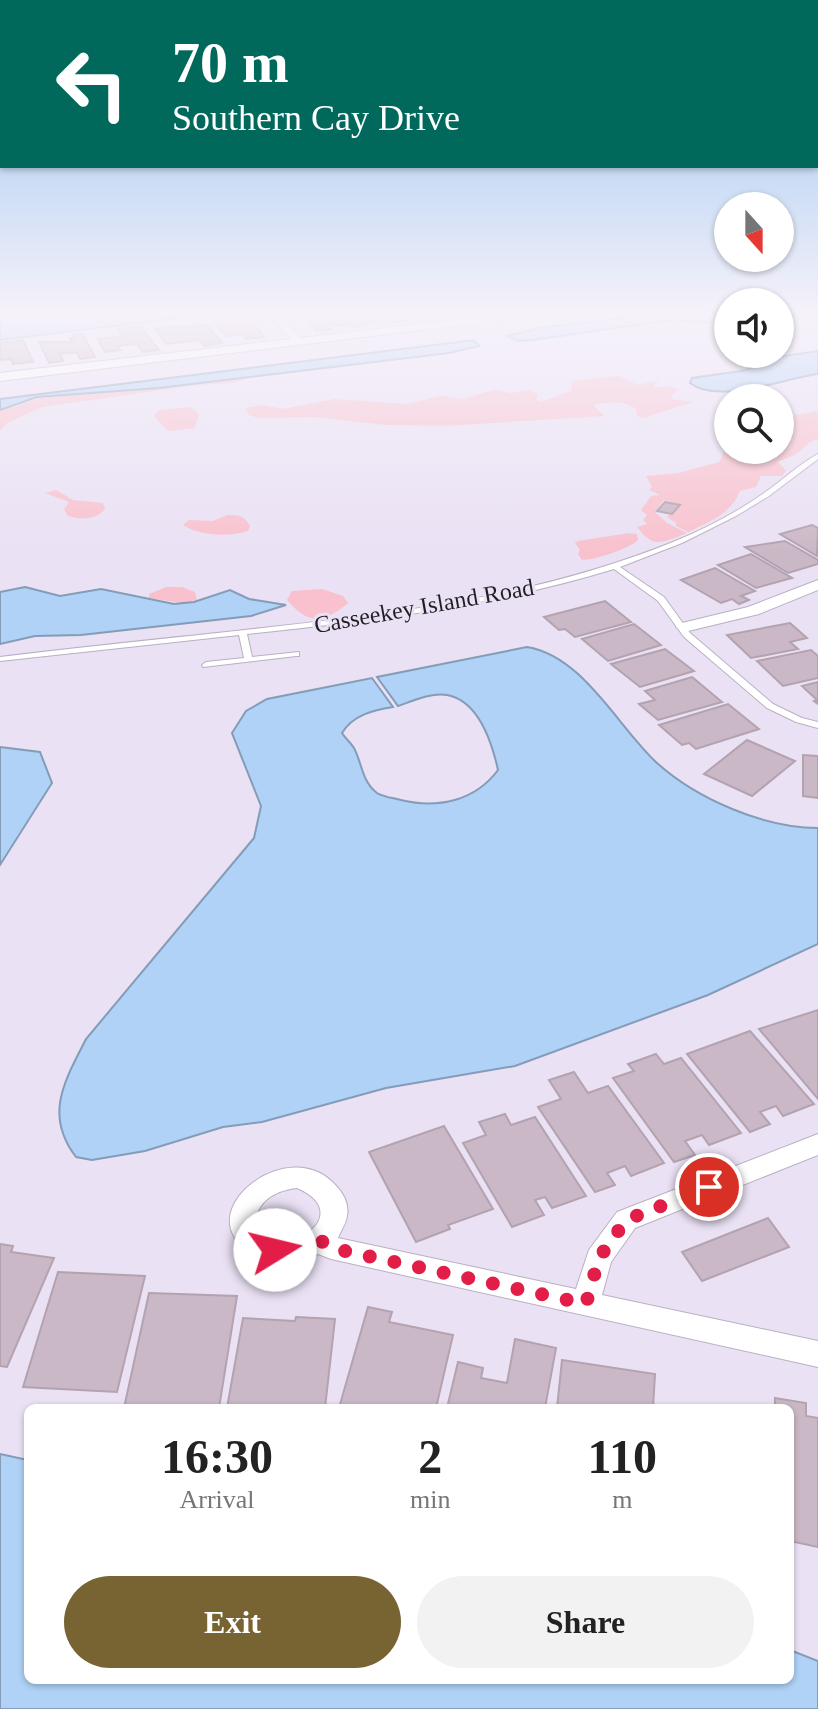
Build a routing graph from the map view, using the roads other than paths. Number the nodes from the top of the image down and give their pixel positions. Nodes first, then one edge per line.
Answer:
1 (817, 458) edge
2 (616, 567) junction
3 (818, 585) edge
4 (684, 627) junction
5 (243, 633) junction
6 (296, 654) dead end
7 (0, 659) edge
8 (249, 660) junction
9 (206, 665) dead end
10 (818, 725) edge
11 (818, 1144) edge
12 (320, 1240) dead end
13 (586, 1304) junction
14 (818, 1354) edge

1 - 2 lane, Casseekey Island Road
2 - 4 lane
2 - 5 lane, Casseekey Island Road
3 - 4 street
4 - 10 lane
5 - 7 lane, Casseekey Island Road
5 - 8 lane
6 - 8 lane
8 - 9 lane
11 - 13 street
12 - 13 street
13 - 14 street

